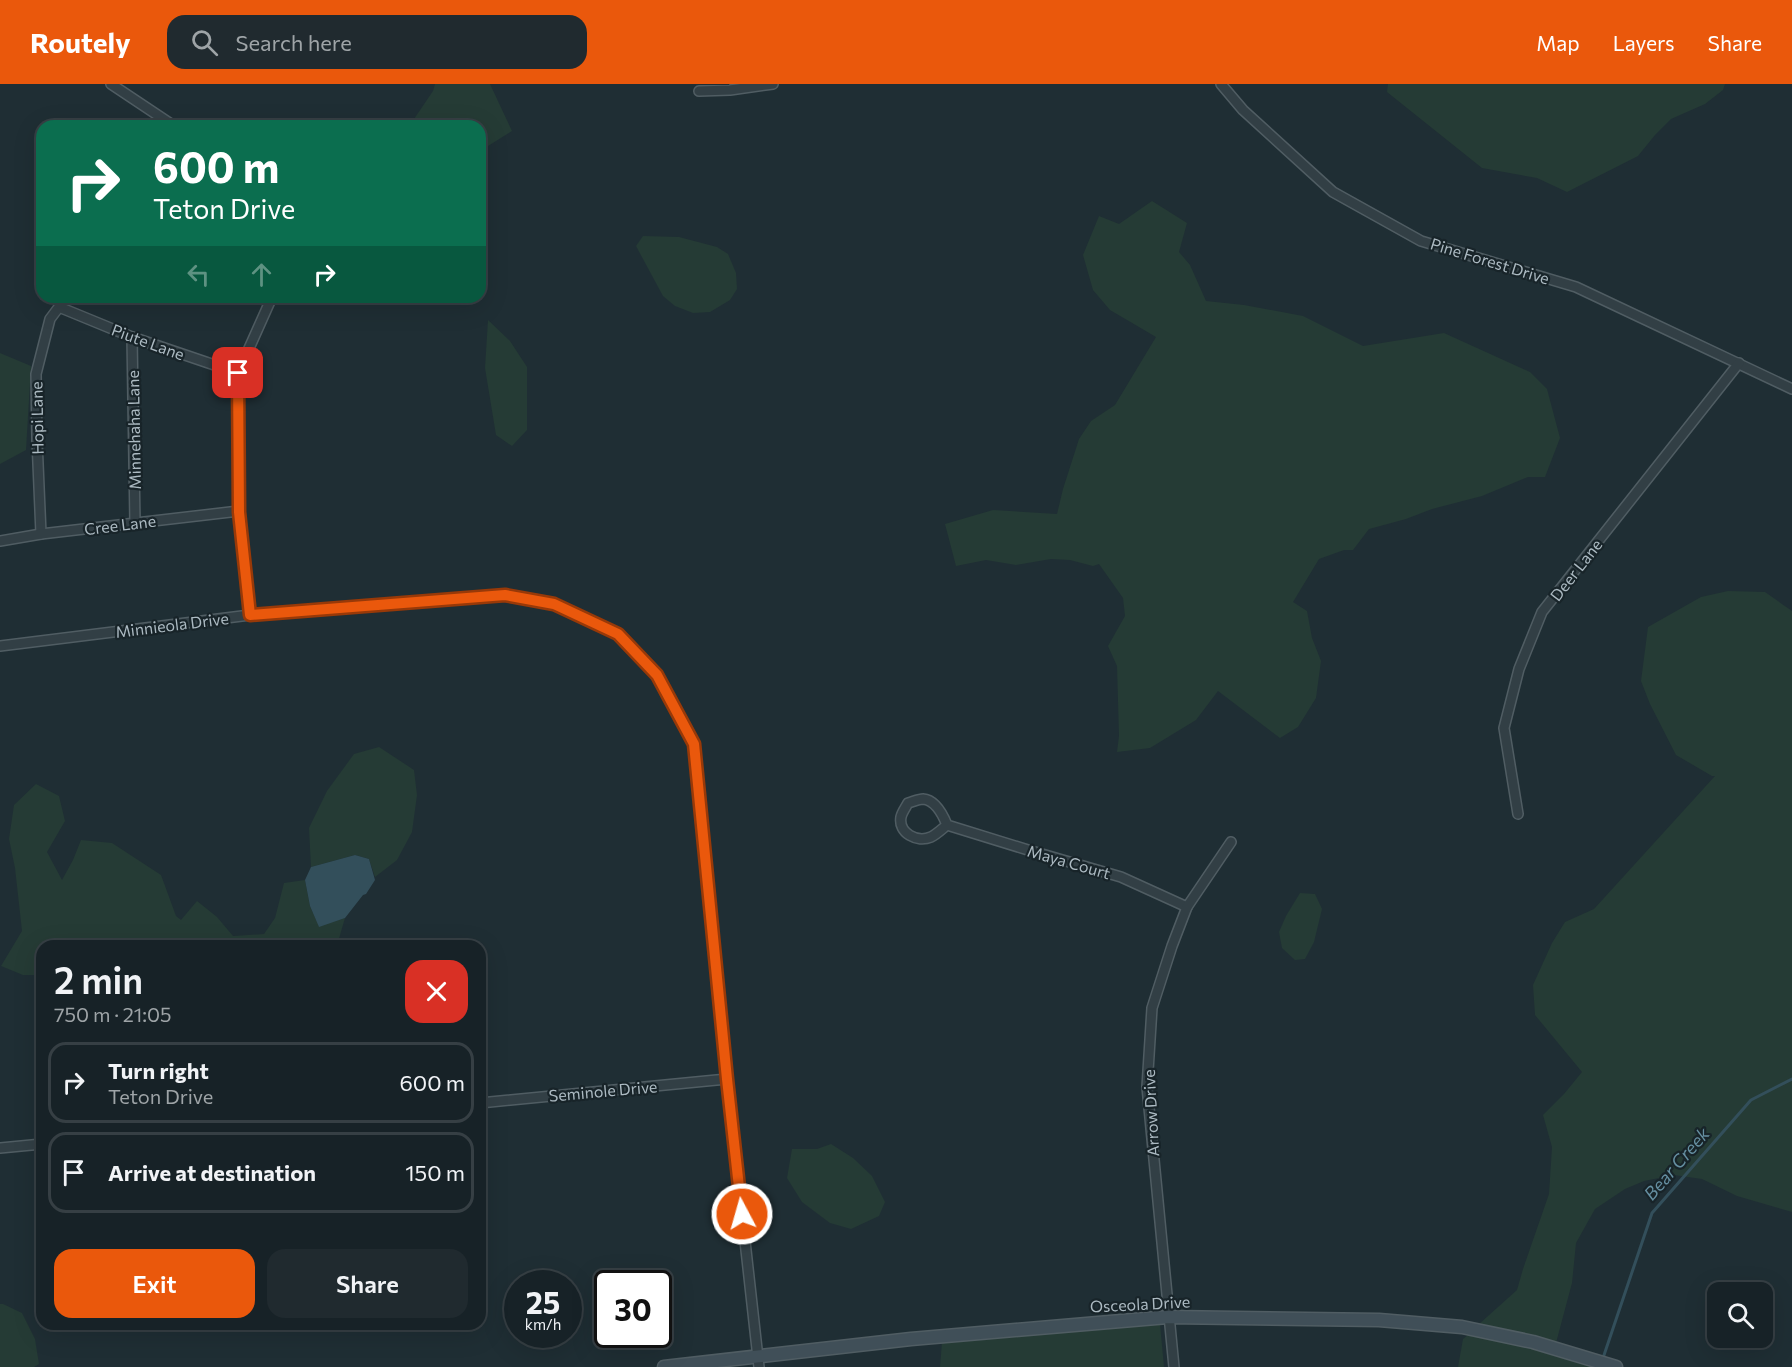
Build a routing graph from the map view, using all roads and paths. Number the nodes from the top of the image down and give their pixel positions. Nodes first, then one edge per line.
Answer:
1 (111, 84) edge
2 (773, 84) edge
3 (1221, 84) edge
4 (699, 91) dead end
5 (165, 120) edge
6 (269, 303) edge
7 (59, 307) joint
8 (132, 337) junction
9 (1739, 363) junction
10 (238, 373) junction
11 (1792, 389) edge
12 (239, 512) junction
13 (135, 523) junction
14 (41, 534) junction
15 (0, 541) edge
16 (250, 615) junction
17 (0, 646) edge
18 (1518, 814) dead end
19 (947, 825) junction
20 (1231, 842) dead end
21 (1187, 907) junction
22 (727, 1079) junction
23 (486, 1102) edge
24 (36, 1145) edge
25 (0, 1149) edge
26 (1168, 1317) junction
27 (758, 1361) edge
28 (664, 1367) edge
29 (1174, 1367) edge
30 (1616, 1367) edge

1 - 5 street
2 - 4 street
3 - 9 street, Pine Forest Drive
6 - 10 street
7 - 8 street, Piute Lane
7 - 14 street, Hopi Lane
8 - 10 street, Piute Lane
8 - 13 street, Minnehaha Lane
9 - 11 street, Pine Forest Drive
9 - 18 street, Deer Lane
10 - 12 street
12 - 13 street, Cree Lane
12 - 16 street
13 - 14 street, Cree Lane
14 - 15 street, Cree Lane
16 - 17 street, Minnieola Drive
16 - 22 street, Minnieola Drive
19 - 19 street
19 - 21 street, Maya Court
20 - 21 street, Arrow Drive
21 - 26 street, Arrow Drive
22 - 23 street, Seminole Drive
22 - 27 street, Minnieola Drive
24 - 25 street
26 - 27 street, Osceola Drive
26 - 29 street, Arrow Drive
26 - 30 street, Osceola Drive
27 - 28 street, Osceola Drive

